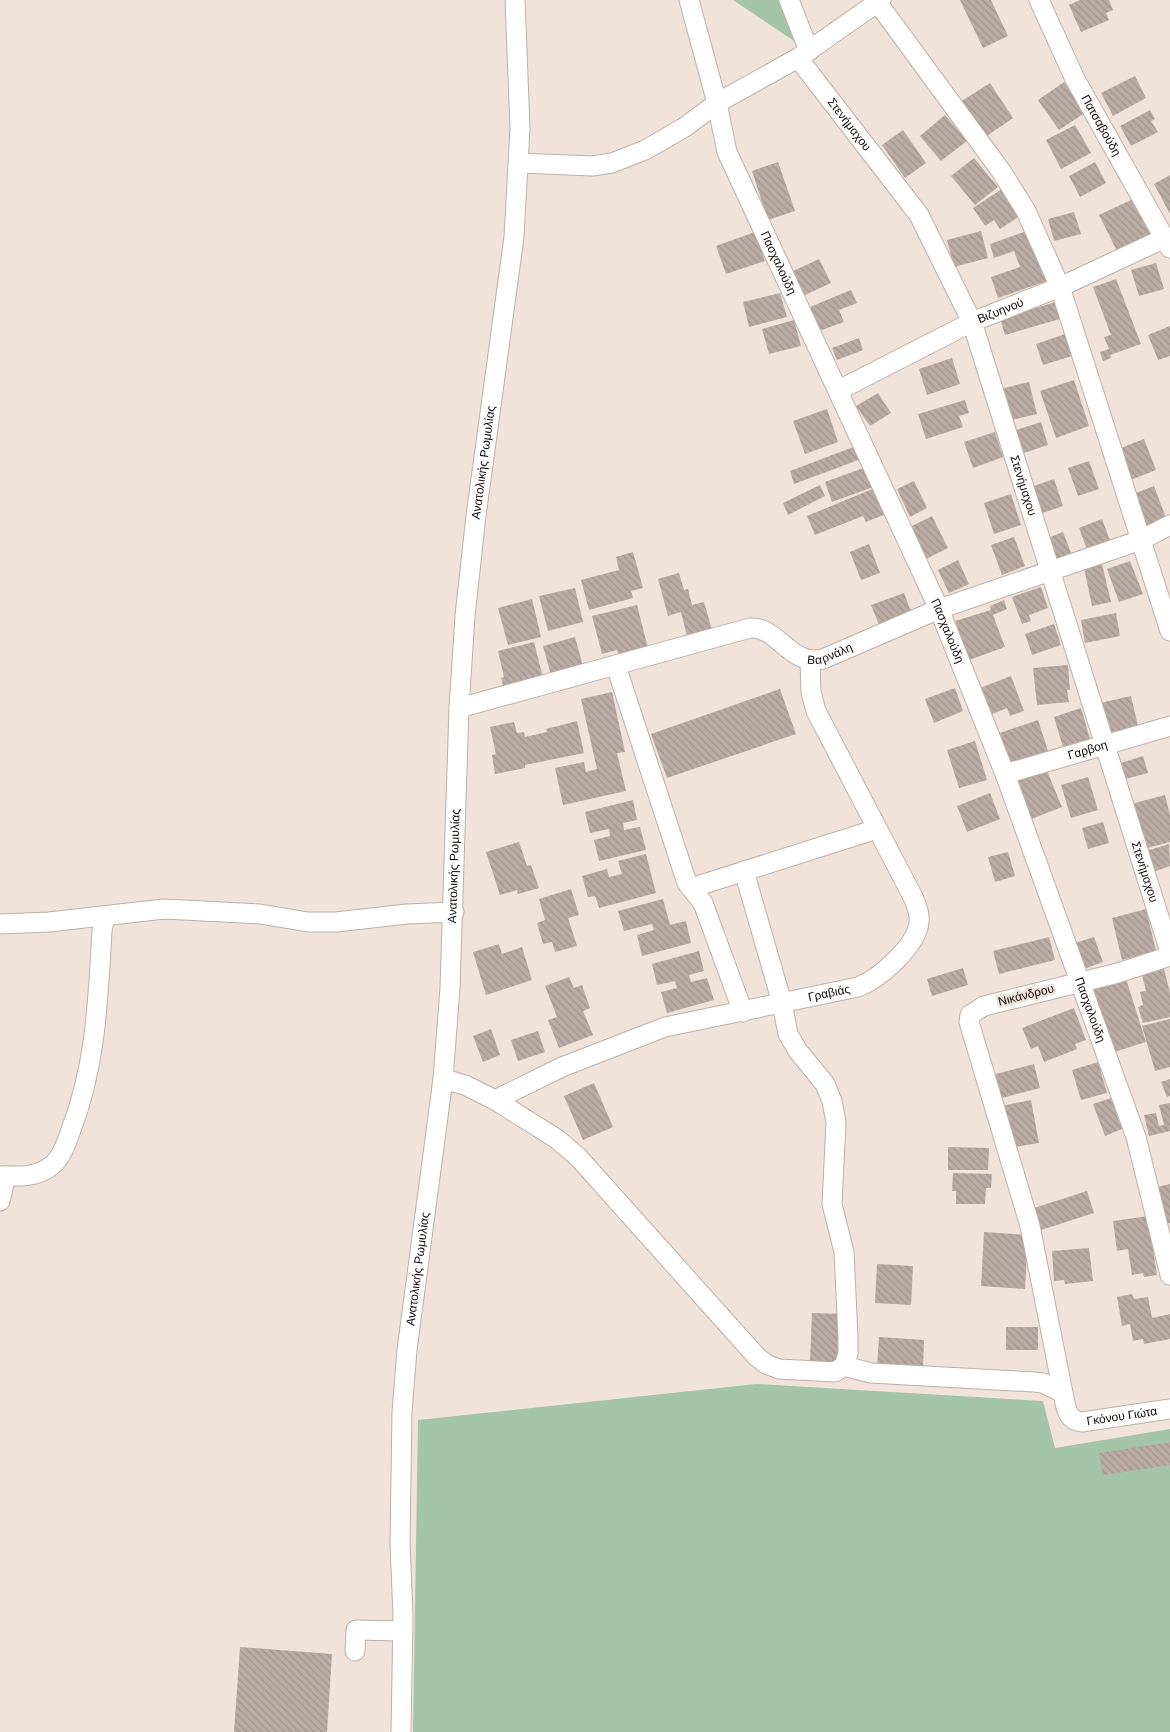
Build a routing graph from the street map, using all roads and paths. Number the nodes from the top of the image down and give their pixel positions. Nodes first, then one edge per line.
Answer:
1 (515, 0) edge
2 (689, 0) edge
3 (789, 0) edge
4 (1039, 0) edge
5 (879, 1) edge
6 (804, 55) junction
7 (717, 103) junction
8 (519, 163) junction
9 (1168, 243) edge
10 (1060, 287) junction
11 (972, 322) junction
12 (839, 390) junction
13 (1170, 525) edge
14 (1140, 540) junction
15 (1049, 571) junction
16 (939, 609) junction
17 (1170, 631) edge
18 (810, 660) junction
19 (616, 666) junction
20 (459, 708) junction
21 (1170, 726) edge
22 (1104, 746) junction
23 (1005, 774) junction
24 (877, 829) junction
25 (744, 871) junction
26 (691, 888) junction
27 (454, 912) junction
28 (105, 916) junction
29 (0, 924) edge
30 (1170, 952) edge
31 (1170, 956) edge
32 (1081, 982) junction
33 (782, 1003) junction
34 (743, 1012) junction
35 (442, 1079) junction
36 (496, 1100) junction
37 (3, 1176) edge
38 (0, 1201) edge
39 (1170, 1276) edge
40 (844, 1366) junction
41 (1063, 1393) junction
42 (1170, 1409) edge
43 (403, 1631) junction
44 (356, 1651) dead end
45 (401, 1732) edge

1 - 8 street, Ανατολικής Ρωμυλίας
2 - 7 street, Πασχαλούδη
3 - 6 street, Στενήμαχου
4 - 9 street, Πατσαβούδη
5 - 6 street
5 - 10 street
6 - 7 street
6 - 11 street, Στενήμαχου
7 - 8 street
7 - 12 street, Πασχαλούδη
8 - 20 street, Ανατολικής Ρωμυλίας
9 - 10 street, Βιζυηνού
10 - 11 street, Βιζυηνού
10 - 14 street
11 - 12 street, Βιζυηνού
11 - 15 street, Στενήμαχου
12 - 16 street, Πασχαλούδη
13 - 14 street, Βαρνάλη
14 - 15 street, Βαρνάλη
14 - 17 street
15 - 16 street, Βαρνάλη
15 - 22 street, Στενήμαχου
16 - 18 street, Βαρνάλη
16 - 23 street, Πασχαλούδη
18 - 19 street, Βαρνάλη
18 - 24 street, Γραβιάς
19 - 20 street, Βαρνάλη
19 - 26 street
20 - 27 street, Ανατολικής Ρωμυλίας
21 - 22 street, Γαρβοη
22 - 23 street, Γαρβοη
22 - 30 street, Στενήμαχου
23 - 32 street, Πασχαλούδη
24 - 25 street
24 - 33 street, Γραβιάς
25 - 26 street
25 - 33 street
26 - 34 street
27 - 28 street
27 - 35 street, Ανατολικής Ρωμυλίας
28 - 29 street
28 - 37 street
31 - 32 street, Νικάνδρου
32 - 39 street, Πασχαλούδη
32 - 41 street, Νικάνδρου
33 - 34 street, Γραβιάς
33 - 40 street
34 - 36 street, Γραβιάς
35 - 36 street
35 - 43 street, Ανατολικής Ρωμυλίας
36 - 40 street
37 - 38 street
40 - 41 street
41 - 42 street, Γκόνου Γιώτα
43 - 44 street
43 - 45 street, Ανατολικής Ρωμυλίας

